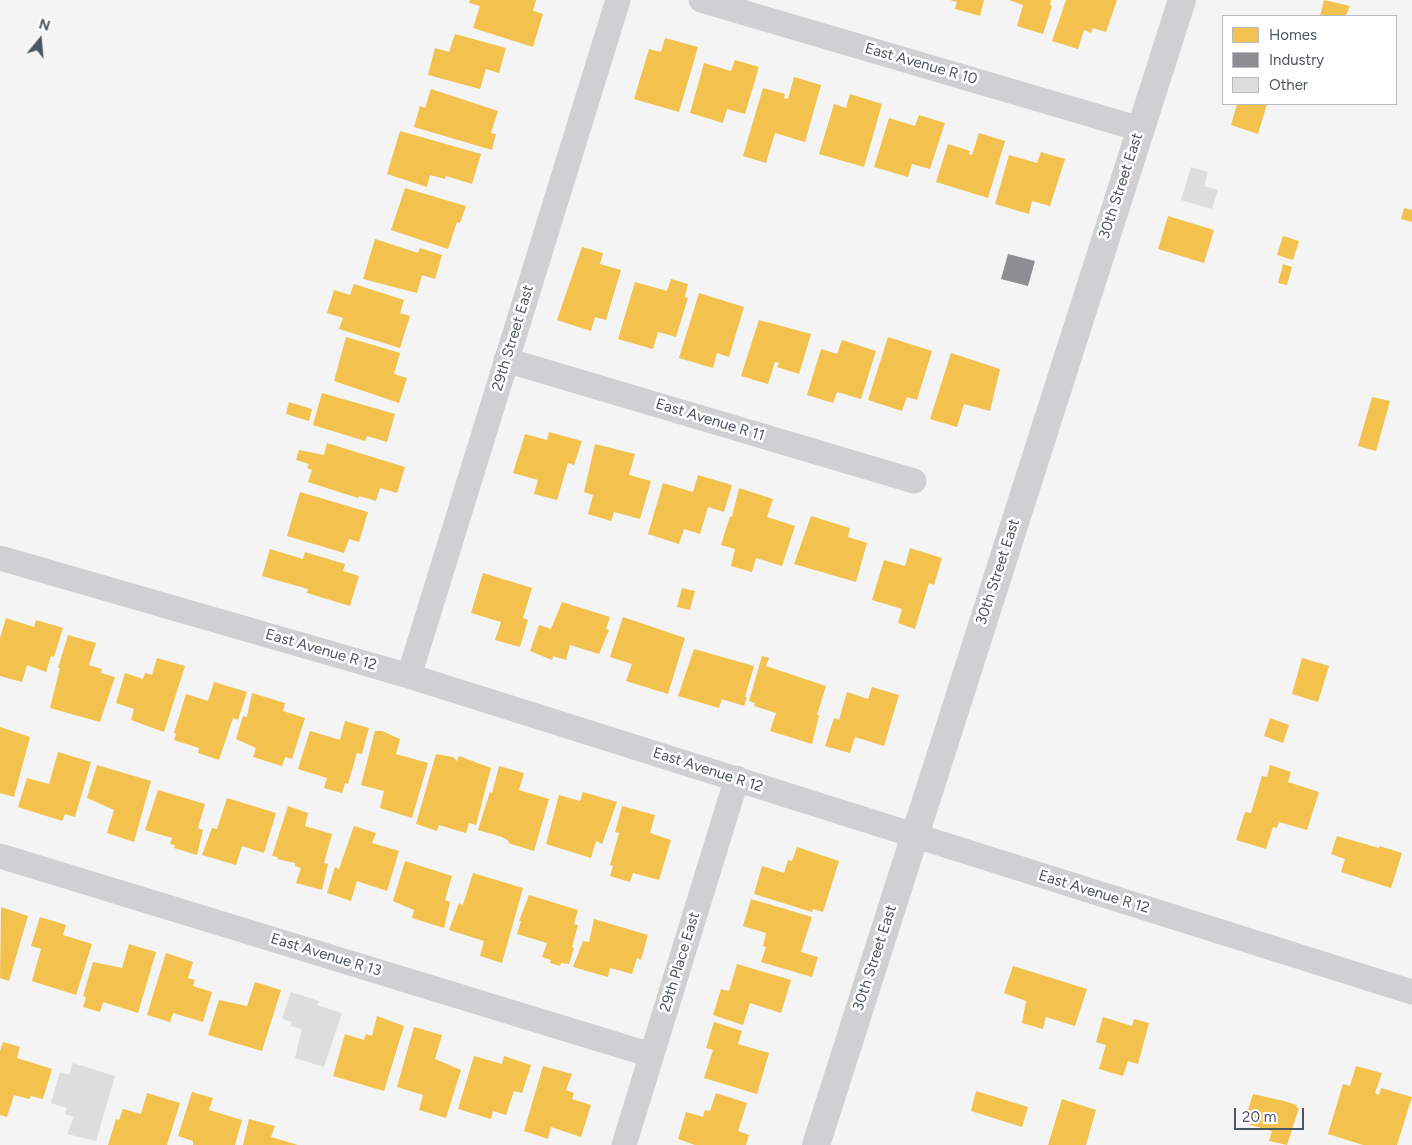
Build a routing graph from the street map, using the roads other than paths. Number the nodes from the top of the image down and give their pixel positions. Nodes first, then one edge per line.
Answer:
1 (618, 0) edge
2 (702, 0) edge
3 (1182, 0) edge
4 (1140, 129) junction
5 (506, 360) junction
6 (914, 481) dead end
7 (0, 558) edge
8 (409, 676) junction
9 (737, 778) junction
10 (914, 836) junction
11 (0, 856) edge
12 (1412, 992) edge
13 (651, 1054) junction
14 (624, 1145) edge
15 (816, 1145) edge

1 - 5 street, 29th Street East
2 - 4 street, East Avenue R 10
3 - 4 street, 30th Street East
4 - 10 street, 30th Street East
5 - 6 street, East Avenue R 11
5 - 8 street, 29th Street East
7 - 8 street, East Avenue R 12
8 - 9 street, East Avenue R 12
9 - 10 street, East Avenue R 12
9 - 13 street, 29th Place East
10 - 12 street, East Avenue R 12
10 - 15 street, 30th Street East
11 - 13 street, East Avenue R 13
13 - 14 street, 29th Place East

